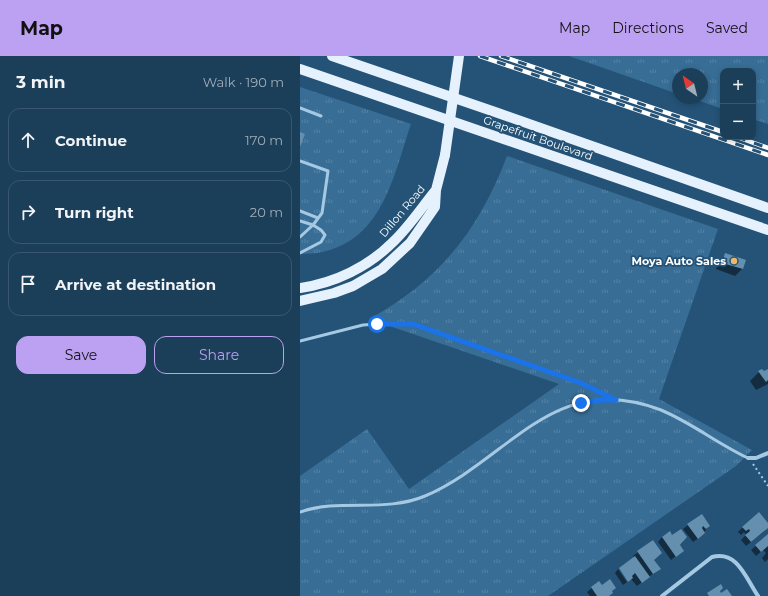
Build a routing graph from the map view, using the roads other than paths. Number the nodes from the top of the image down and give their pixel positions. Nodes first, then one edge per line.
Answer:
1 (332, 56) edge
2 (459, 56) edge
3 (300, 69) edge
4 (300, 108) edge
5 (321, 116) dead end
6 (300, 160) edge
7 (436, 190) junction
8 (768, 208) edge
9 (300, 211) edge
10 (318, 218) junction
11 (300, 222) edge
12 (313, 225) junction
13 (768, 230) edge
14 (300, 237) edge
15 (300, 252) edge
16 (300, 288) edge
17 (300, 301) edge
18 (300, 341) edge
19 (616, 400) junction
20 (768, 453) edge
21 (748, 458) joint
22 (300, 512) edge
23 (662, 596) edge
24 (758, 596) edge

1 - 8 main road, Grapefruit Boulevard
2 - 7 main road, Dillon Road, bridge
3 - 13 main road, Grapefruit Boulevard
4 - 5 lane
6 - 10 lane
7 - 16 main road, Dillon Road
7 - 17 main road, Dillon Road
9 - 10 lane
10 - 12 lane
11 - 12 lane
12 - 14 lane
12 - 15 lane
18 - 19 lane
19 - 21 lane
19 - 22 lane
20 - 21 street
23 - 24 street

